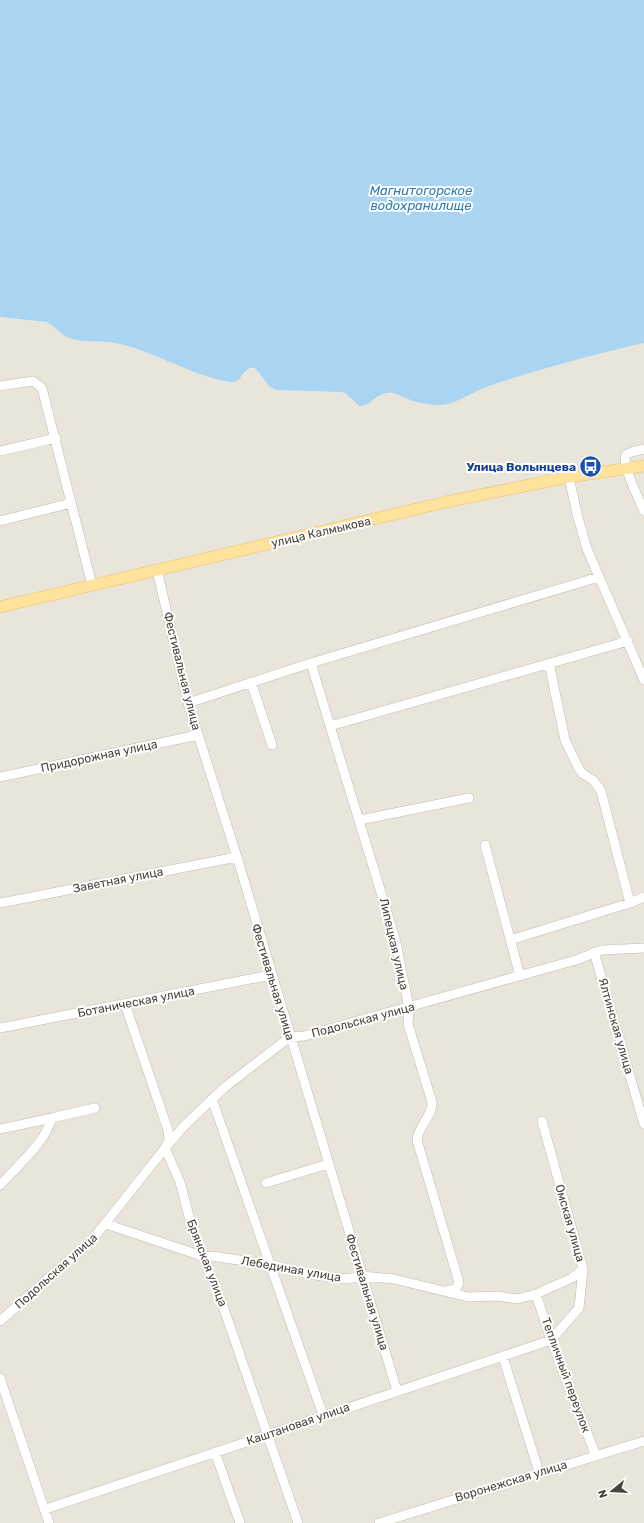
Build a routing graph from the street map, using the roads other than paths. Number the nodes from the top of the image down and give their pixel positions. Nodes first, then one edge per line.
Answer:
1 (0, 386) edge
2 (56, 438) junction
3 (644, 449) edge
4 (0, 451) edge
5 (644, 466) edge
6 (626, 468) junction
7 (569, 477) junction
8 (71, 502) junction
9 (644, 511) edge
10 (0, 520) edge
11 (157, 570) junction
12 (599, 577) junction
13 (92, 585) junction
14 (0, 607) edge
15 (628, 641) junction
16 (310, 663) junction
17 (549, 663) junction
18 (644, 680) edge
19 (251, 682) junction
20 (188, 703) junction
21 (330, 726) junction
22 (198, 735) junction
23 (272, 745) dead end
24 (0, 777) edge
25 (469, 798) dead end
26 (360, 820) junction
27 (485, 845) dead end
28 (237, 857) junction
29 (644, 897) edge
30 (0, 903) edge
31 (630, 903) junction
32 (510, 940) junction
33 (644, 948) edge
34 (594, 952) junction
35 (271, 974) junction
36 (520, 976) junction
37 (125, 1004) junction
38 (409, 1008) junction
39 (0, 1028) edge
40 (290, 1037) junction
41 (212, 1099) junction
42 (95, 1108) dead end
43 (52, 1118) junction
44 (542, 1121) dead end
45 (644, 1124) edge
46 (0, 1129) edge
47 (165, 1148) junction
48 (328, 1164) junction
49 (266, 1183) dead end
50 (0, 1185) edge
51 (106, 1224) junction
52 (205, 1257) junction
53 (272, 1265) junction
54 (583, 1269) junction
55 (362, 1276) junction
56 (445, 1291) junction
57 (536, 1294) junction
58 (0, 1321) edge
59 (551, 1340) junction
60 (503, 1357) junction
61 (0, 1378) edge
62 (397, 1391) junction
63 (323, 1415) junction
64 (268, 1435) junction
65 (644, 1441) edge
66 (216, 1452) junction
67 (596, 1456) junction
68 (539, 1472) junction
69 (46, 1509) junction
70 (46, 1523) edge
71 (240, 1523) edge
72 (298, 1523) edge
73 (379, 1523) edge

1 - 2 street
2 - 4 street
2 - 8 street
3 - 6 street
5 - 6 main road, улица Калмыкова
6 - 7 main road, улица Калмыкова
6 - 9 street
7 - 11 main road, улица Калмыкова
7 - 12 street
8 - 10 street
8 - 13 street
11 - 13 main road, улица Калмыкова
11 - 20 street, Фестивальная улица
12 - 15 street
12 - 16 street
13 - 14 main road, улица Калмыкова
15 - 17 street
15 - 18 street
16 - 19 street
16 - 21 street, Липецкая улица
17 - 21 street
17 - 31 street
19 - 20 street
19 - 23 street
20 - 22 street, Фестивальная улица
21 - 26 street, Липецкая улица
22 - 24 street, Придорожная улица
22 - 28 street, Фестивальная улица
25 - 26 street
26 - 38 street, Липецкая улица
27 - 32 street
28 - 30 street, Заветная улица
28 - 35 street, Фестивальная улица
29 - 31 street
31 - 32 street
32 - 36 street
33 - 34 street, Подольская улица
34 - 36 street, Подольская улица
34 - 45 street, Ялтинская улица
35 - 37 street, Ботаническая улица
35 - 40 street, Фестивальная улица
36 - 38 street, Подольская улица
37 - 39 street, Ботаническая улица
37 - 47 street
38 - 40 street, Подольская улица
38 - 56 street, Липецкая улица
40 - 41 street, Подольская улица
40 - 48 street, Фестивальная улица
41 - 47 street, Подольская улица
41 - 53 street
42 - 43 street
43 - 46 street
43 - 50 street
44 - 54 street, Омская улица
47 - 51 street, Подольская улица
47 - 52 street, Брянская улица
48 - 49 street
48 - 55 street, Фестивальная улица
51 - 52 street, Лебединая улица
51 - 58 street, Подольская улица
52 - 53 street, Лебединая улица
52 - 64 street, Брянская улица
53 - 55 street, Лебединая улица
53 - 63 street
54 - 57 street, Лебединая улица
54 - 59 street, Омская улица
55 - 56 street, Лебединая улица
55 - 62 street, Фестивальная улица
56 - 57 street, Лебединая улица
57 - 59 street, Тепличный переулок
59 - 60 street, Каштановая улица
59 - 67 street, Тепличный переулок
60 - 62 street, Каштановая улица
60 - 68 street
61 - 69 street
62 - 63 street, Каштановая улица
63 - 64 street, Каштановая улица
64 - 66 street, Каштановая улица
64 - 72 street, Брянская улица
65 - 67 street, Воронежская улица
66 - 69 street, Каштановая улица
66 - 71 street
67 - 68 street, Воронежская улица
68 - 73 street, Воронежская улица
69 - 70 street

